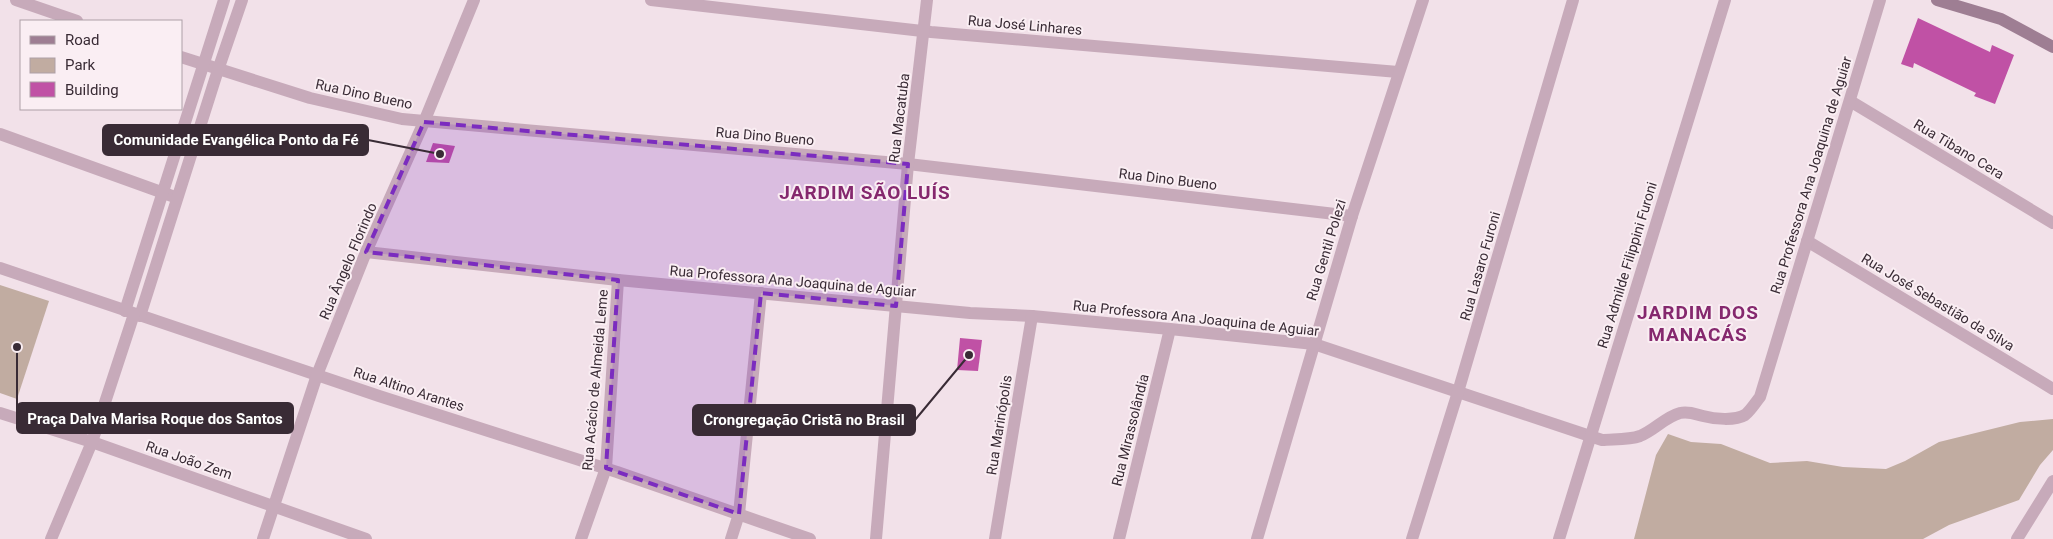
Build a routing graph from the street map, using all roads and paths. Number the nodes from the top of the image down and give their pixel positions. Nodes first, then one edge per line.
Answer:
1 (16, 0) edge
2 (224, 0) edge
3 (242, 0) edge
4 (474, 0) edge
5 (651, 0) edge
6 (927, 0) edge
7 (1423, 0) edge
8 (1574, 0) edge
9 (1725, 0) edge
10 (1880, 0) edge
11 (1937, 0) edge
12 (74, 20) edge
13 (924, 31) junction
14 (2053, 47) edge
15 (182, 57) edge
16 (205, 65) junction
17 (218, 70) junction
18 (1398, 72) junction
19 (1850, 101) junction
20 (424, 122) junction
21 (0, 134) edge
22 (908, 164) junction
23 (163, 194) junction
24 (177, 197) junction
25 (1352, 216) junction
26 (2053, 223) edge
27 (1807, 241) junction
28 (366, 252) junction
29 (0, 268) edge
30 (618, 280) junction
31 (761, 293) junction
32 (896, 306) junction
33 (133, 313) junction
34 (1032, 316) junction
35 (1170, 329) junction
36 (1314, 344) junction
37 (317, 375) junction
38 (2053, 389) edge
39 (1458, 392) junction
40 (0, 413) edge
41 (1589, 436) junction
42 (92, 442) junction
43 (606, 468) junction
44 (2053, 482) edge
45 (274, 506) junction
46 (739, 514) junction
47 (51, 539) edge
48 (263, 539) edge
49 (366, 539) edge
50 (581, 539) edge
51 (730, 539) edge
52 (810, 539) edge
53 (876, 539) edge
54 (995, 539) edge
55 (1119, 539) edge
56 (1257, 539) edge
57 (1412, 539) edge
58 (1559, 539) edge
59 (2017, 539) edge

1 - 12 street
2 - 16 street
3 - 17 street
4 - 20 street, Rua Ângelo Florindo
5 - 13 street, Rua José Linhares
6 - 13 street, Rua Macatuba
7 - 18 street, Rua Gentil Polezi
8 - 39 street, Rua Lasaro Furoni
9 - 41 street, Rua Admilde Filippini Furoni
10 - 19 street, Rua Professora Ana Joaquina de Aguiar
11 - 14 street
13 - 18 street, Rua José Linhares
13 - 22 street, Rua Macatuba
15 - 16 street, Rua Dino Bueno
16 - 17 street, Rua Dino Bueno
16 - 23 street
17 - 20 street, Rua Dino Bueno
17 - 24 street
18 - 25 street, Rua Gentil Polezi
19 - 26 street, Rua Tibano Cera
19 - 27 street, Rua Professora Ana Joaquina de Aguiar
20 - 22 street, Rua Dino Bueno
20 - 28 street, Rua Ângelo Florindo
21 - 23 street
22 - 25 street, Rua Dino Bueno
22 - 32 street, Rua Macatuba
23 - 24 street
23 - 33 street
24 - 33 street
25 - 36 street, Rua Gentil Polezi
27 - 38 street, Rua José Sebastião da Silva
27 - 41 street, Rua Professora Ana Joaquina de Aguiar
28 - 30 street, Rua Professora Ana Joaquina de Aguiar
28 - 37 street, Rua Ângelo Florindo
29 - 33 street, Rua Altino Arantes
30 - 31 street, Rua Professora Ana Joaquina de Aguiar
30 - 43 street, Rua Acácio de Almeida Leme
31 - 32 street, Rua Professora Ana Joaquina de Aguiar
31 - 46 street
32 - 34 street, Rua Professora Ana Joaquina de Aguiar
32 - 53 street, Rua Macatuba
33 - 37 street, Rua Altino Arantes
33 - 42 street
34 - 35 street, Rua Professora Ana Joaquina de Aguiar
34 - 54 street, Rua Marinópolis
35 - 36 street, Rua Professora Ana Joaquina de Aguiar
35 - 55 street, Rua Mirassolândia
36 - 39 street, Rua Professora Ana Joaquina de Aguiar
36 - 56 street, Rua Gentil Polezi
37 - 43 street, Rua Altino Arantes
37 - 45 street, Rua Ângelo Florindo
39 - 41 street, Rua Professora Ana Joaquina de Aguiar
39 - 57 street, Rua Lasaro Furoni
40 - 42 street, Rua João Zem
41 - 58 street, Rua Admilde Filippini Furoni
42 - 45 street, Rua João Zem
42 - 47 street
43 - 46 street, Rua Altino Arantes
43 - 50 street, Rua Acácio de Almeida Leme
44 - 59 street
45 - 48 street, Rua Ângelo Florindo
45 - 49 street, Rua João Zem
46 - 51 street
46 - 52 street, Rua Altino Arantes

